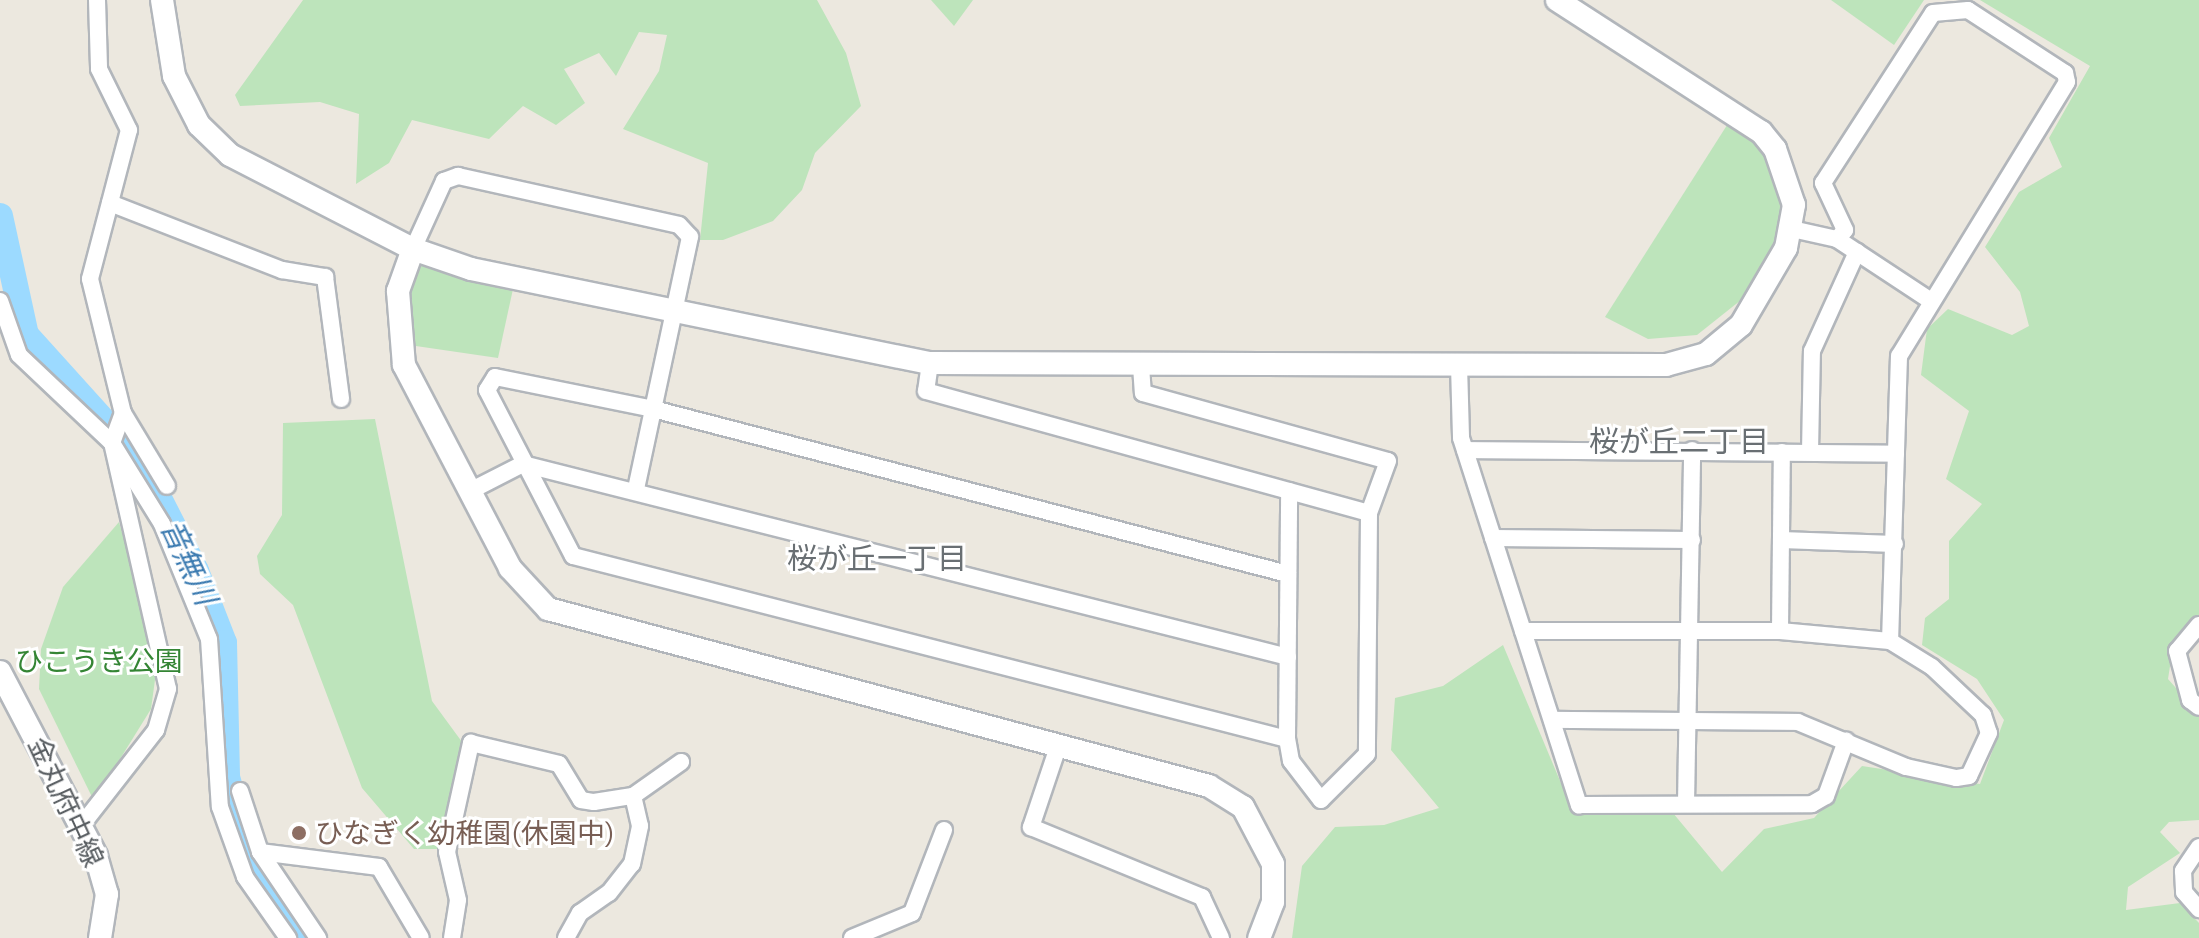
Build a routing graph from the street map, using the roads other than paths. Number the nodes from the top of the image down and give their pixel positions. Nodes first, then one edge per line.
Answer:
1 (97, 0) edge
2 (162, 0) edge
3 (1557, 0) edge
4 (110, 203) junction
5 (1792, 229) junction
6 (1837, 239) junction
7 (413, 249) junction
8 (1857, 252) junction
9 (1928, 299) junction
10 (0, 301) edge
11 (674, 313) junction
12 (930, 363) junction
13 (1459, 365) junction
14 (1141, 366) junction
15 (341, 399) dead end
16 (653, 409) junction
17 (120, 417) junction
18 (112, 443) junction
19 (1465, 450) junction
20 (1692, 450) junction
21 (1782, 452) junction
22 (1810, 452) junction
23 (1896, 454) junction
24 (523, 464) junction
25 (167, 486) dead end
26 (636, 488) junction
27 (470, 491) junction
28 (1289, 491) junction
29 (1369, 513) junction
30 (1493, 538) junction
31 (1692, 540) junction
32 (1781, 540) junction
33 (1895, 544) junction
34 (1288, 574) junction
35 (2199, 625) edge
36 (1523, 631) junction
37 (1692, 631) junction
38 (1780, 631) junction
39 (1890, 641) junction
40 (1288, 657) junction
41 (0, 672) edge
42 (2199, 707) edge
43 (1552, 720) junction
44 (1689, 721) junction
45 (1287, 739) junction
46 (1846, 741) junction
47 (1059, 744) junction
48 (681, 762) dead end
49 (240, 791) dead end
50 (633, 796) junction
51 (1686, 804) junction
52 (81, 826) junction
53 (944, 830) dead end
54 (2199, 847) edge
55 (260, 852) junction
56 (2199, 909) edge
57 (100, 938) edge
58 (288, 938) edge
59 (318, 938) edge
60 (421, 938) edge
61 (452, 938) edge
62 (566, 938) edge
63 (852, 938) edge
64 (1221, 938) edge
65 (1259, 938) edge

1 - 4 street
2 - 7 street
3 - 5 street
4 - 15 street
4 - 17 street
5 - 6 street
5 - 13 street
6 - 8 street
6 - 9 street
7 - 11 street
7 - 11 street
7 - 27 street
8 - 9 street
8 - 22 street
9 - 23 street
10 - 18 street
11 - 12 street
11 - 16 street
12 - 14 street
12 - 28 street
13 - 14 street
13 - 19 street
14 - 29 street
16 - 24 street
16 - 26 street
16 - 34 street
17 - 18 street
17 - 25 street
18 - 52 street
18 - 58 street
19 - 20 street
19 - 30 street
20 - 21 street
20 - 31 street
21 - 22 street
21 - 32 street
22 - 23 street
23 - 33 street
24 - 26 street
24 - 27 street
24 - 45 street
26 - 40 street
27 - 47 street
28 - 29 street
28 - 34 street
29 - 45 street
30 - 31 street
30 - 36 street
31 - 37 street
32 - 33 street
32 - 38 street
33 - 39 street
34 - 40 street
35 - 42 street
36 - 37 street
36 - 43 street
37 - 38 street
37 - 44 street
38 - 39 street
39 - 46 street
40 - 45 street
41 - 52 street, 金丸府中線
43 - 44 street
43 - 51 street
44 - 46 street
44 - 51 street
46 - 51 street
47 - 64 street
47 - 65 street
48 - 50 street
49 - 55 street
50 - 61 street
50 - 62 street
52 - 57 street, 金丸府中線
53 - 63 street
54 - 56 street
55 - 59 street
55 - 60 street

